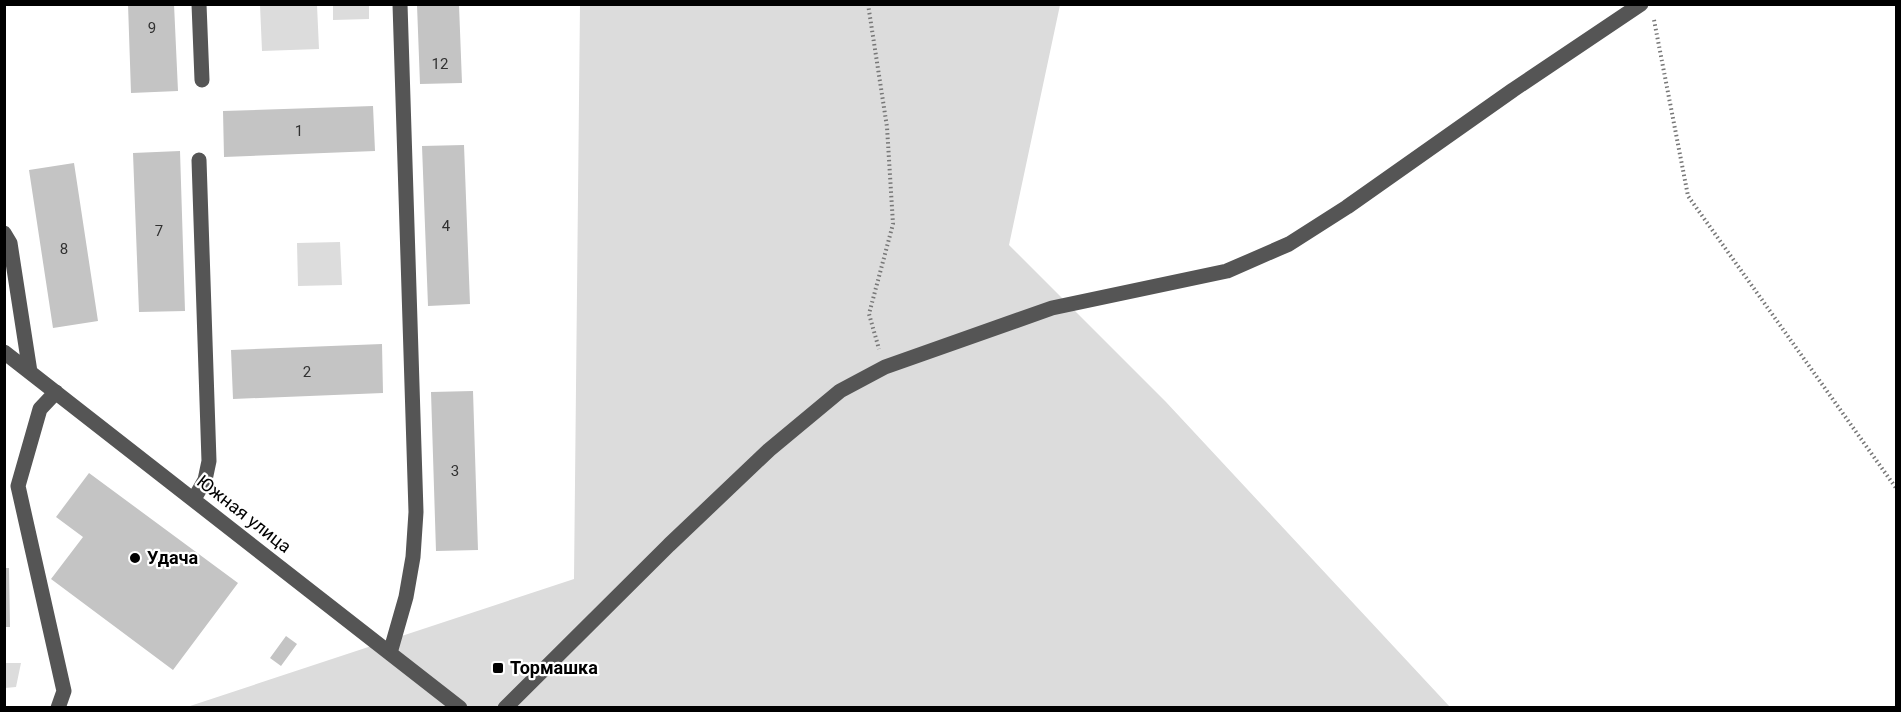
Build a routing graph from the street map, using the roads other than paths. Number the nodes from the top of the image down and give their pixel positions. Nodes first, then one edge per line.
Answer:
1 (199, 4) edge
2 (400, 4) edge
3 (1641, 4) edge
4 (202, 80) dead end
5 (199, 160) dead end
6 (4, 233) edge
7 (4, 352) edge
8 (30, 372) junction
9 (56, 392) junction
10 (194, 499) junction
11 (390, 653) junction
12 (58, 708) edge
13 (460, 708) edge
14 (505, 708) edge

1 - 4 street
2 - 11 street
3 - 14 street
5 - 10 street
6 - 8 street
7 - 8 street, Южная улица
8 - 9 street, Южная улица
9 - 10 street, Южная улица
9 - 12 street
10 - 11 street, Южная улица
11 - 13 street, Южная улица

